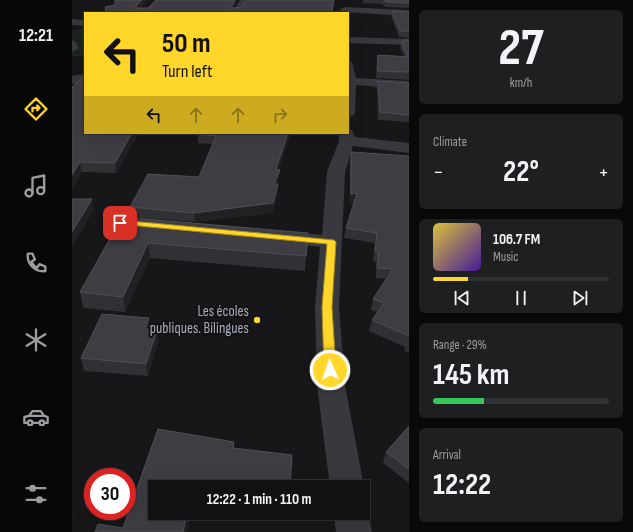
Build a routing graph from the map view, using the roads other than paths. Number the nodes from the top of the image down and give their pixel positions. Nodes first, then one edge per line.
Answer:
1 (244, 0) edge
2 (345, 0) edge
3 (238, 12) edge
4 (345, 12) edge
5 (349, 12) edge
6 (409, 13) edge
7 (72, 22) edge
8 (84, 23) edge
9 (349, 40) edge
10 (409, 42) edge
11 (72, 43) edge
12 (72, 49) edge
13 (349, 73) edge
14 (84, 78) edge
15 (72, 80) edge
16 (350, 81) junction
17 (409, 85) edge
18 (349, 97) edge
19 (347, 137) edge
20 (409, 148) edge
21 (261, 236) edge
22 (331, 242) junction
23 (345, 480) edge
24 (352, 520) edge
25 (354, 532) edge

1 - 3 street
2 - 4 street
5 - 6 street
7 - 8 street
9 - 10 street
11 - 12 street
13 - 16 street
14 - 15 street
16 - 17 street
16 - 18 street
19 - 20 street
19 - 22 street
21 - 22 street
22 - 23 street
24 - 25 street

